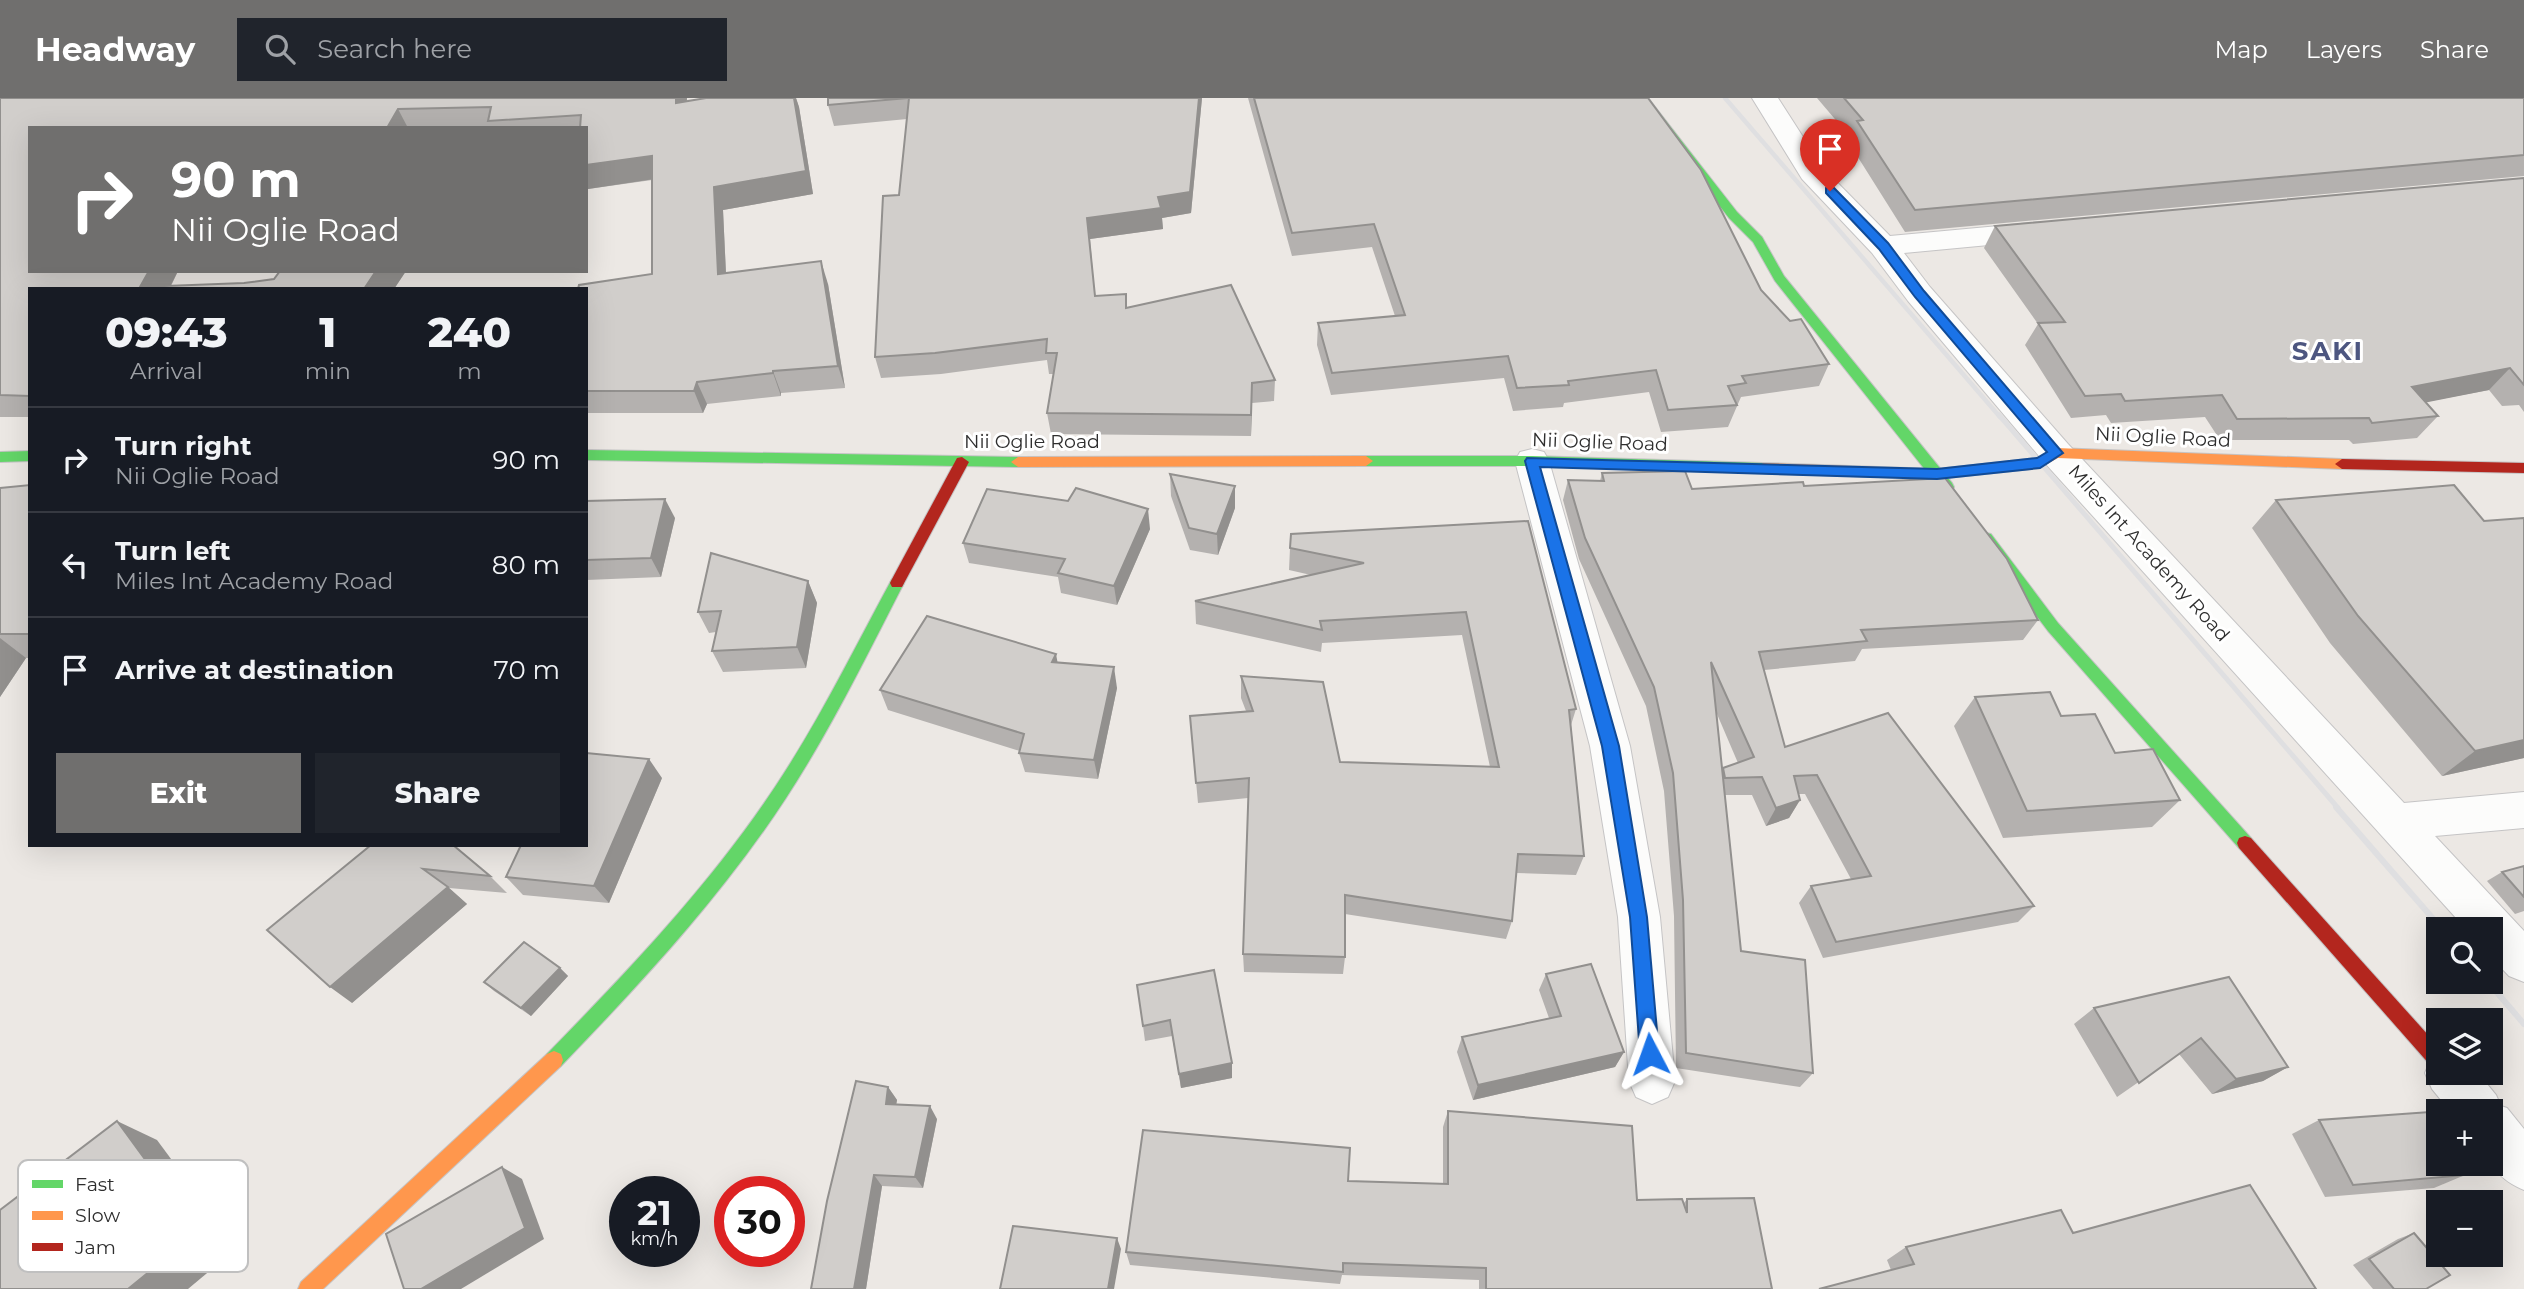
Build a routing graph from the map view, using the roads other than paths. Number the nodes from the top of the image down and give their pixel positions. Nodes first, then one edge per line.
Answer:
1 (1642, 98) edge
2 (1765, 98) edge
3 (2062, 229) edge
4 (1883, 246) junction
5 (2056, 453) junction
6 (588, 455) edge
7 (28, 456) edge
8 (0, 457) edge
9 (1532, 461) junction
10 (962, 463) junction
11 (2524, 468) edge
12 (1937, 474) junction
13 (1954, 496) edge
14 (1979, 528) edge
15 (2524, 810) edge
16 (2395, 822) junction
17 (2524, 962) edge
18 (2426, 1046) edge
19 (1652, 1081) dead end
20 (2458, 1085) edge
21 (2470, 1099) edge
22 (2503, 1141) edge
23 (2524, 1166) edge
24 (308, 1289) edge

1 - 12 street
2 - 4 street, Miles Int Academy Road
3 - 4 street
4 - 5 street, Miles Int Academy Road
5 - 11 street, Nii Oglie Road
5 - 12 street, Nii Oglie Road
5 - 16 street, Miles Int Academy Road
6 - 10 street, Nii Oglie Road
7 - 8 street
9 - 10 street, Nii Oglie Road
9 - 12 street, Nii Oglie Road
9 - 19 street
10 - 24 street
12 - 13 street
14 - 18 street
15 - 16 street
16 - 17 street, Miles Int Academy Road
20 - 21 street
22 - 23 street

